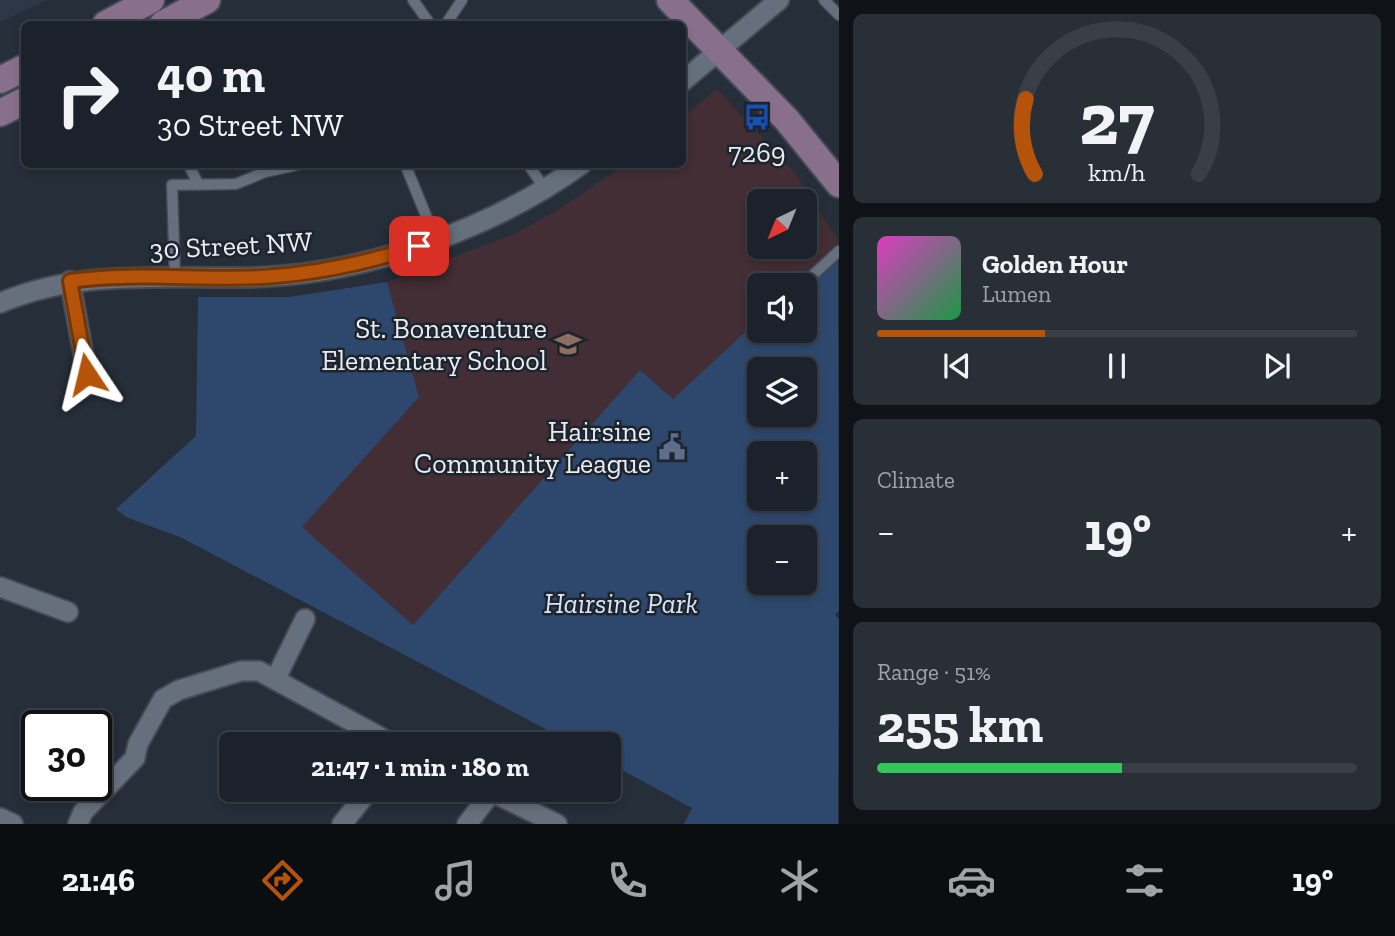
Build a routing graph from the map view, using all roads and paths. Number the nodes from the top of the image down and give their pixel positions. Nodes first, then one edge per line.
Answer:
1 (151, 0) edge
2 (207, 0) edge
3 (413, 0) edge
4 (462, 0) edge
5 (670, 0) edge
6 (779, 0) edge
7 (824, 0) edge
8 (838, 15) edge
9 (112, 21) edge
10 (168, 21) edge
11 (428, 21) edge
12 (448, 21) edge
13 (719, 50) junction
14 (21, 70) edge
15 (686, 79) edge
16 (0, 80) edge
17 (21, 102) edge
18 (0, 113) edge
19 (190, 168) edge
20 (285, 168) edge
21 (407, 168) edge
22 (531, 168) edge
23 (576, 168) edge
24 (838, 184) edge
25 (199, 185) junction
26 (545, 189) junction
27 (436, 240) junction
28 (838, 251) edge
29 (815, 273) edge
30 (175, 278) junction
31 (70, 281) junction
32 (0, 303) edge
33 (87, 374) dead end
34 (0, 587) edge
35 (68, 612) dead end
36 (305, 619) dead end
37 (275, 680) junction
38 (371, 732) edge
39 (360, 802) edge
40 (0, 818) edge
41 (13, 824) edge
42 (78, 824) edge
43 (342, 824) edge
44 (467, 824) edge
45 (557, 824) edge

1 - 9 street
2 - 10 street
3 - 11 lane
4 - 12 lane
5 - 13 street
6 - 13 street
7 - 8 lane
13 - 15 street
13 - 24 street
14 - 16 street
17 - 18 street
19 - 25 lane
20 - 25 lane
21 - 27 lane
22 - 26 lane
23 - 26 street, 30 Street NW
25 - 30 lane
26 - 27 street, 30 Street NW
27 - 30 street, 30 Street NW
28 - 29 lane
30 - 31 street, 30 Street NW
31 - 32 street, 30 Street NW
31 - 33 street
34 - 35 street
36 - 37 street
37 - 38 street
37 - 42 street
39 - 43 street
40 - 41 street
44 - 45 street

